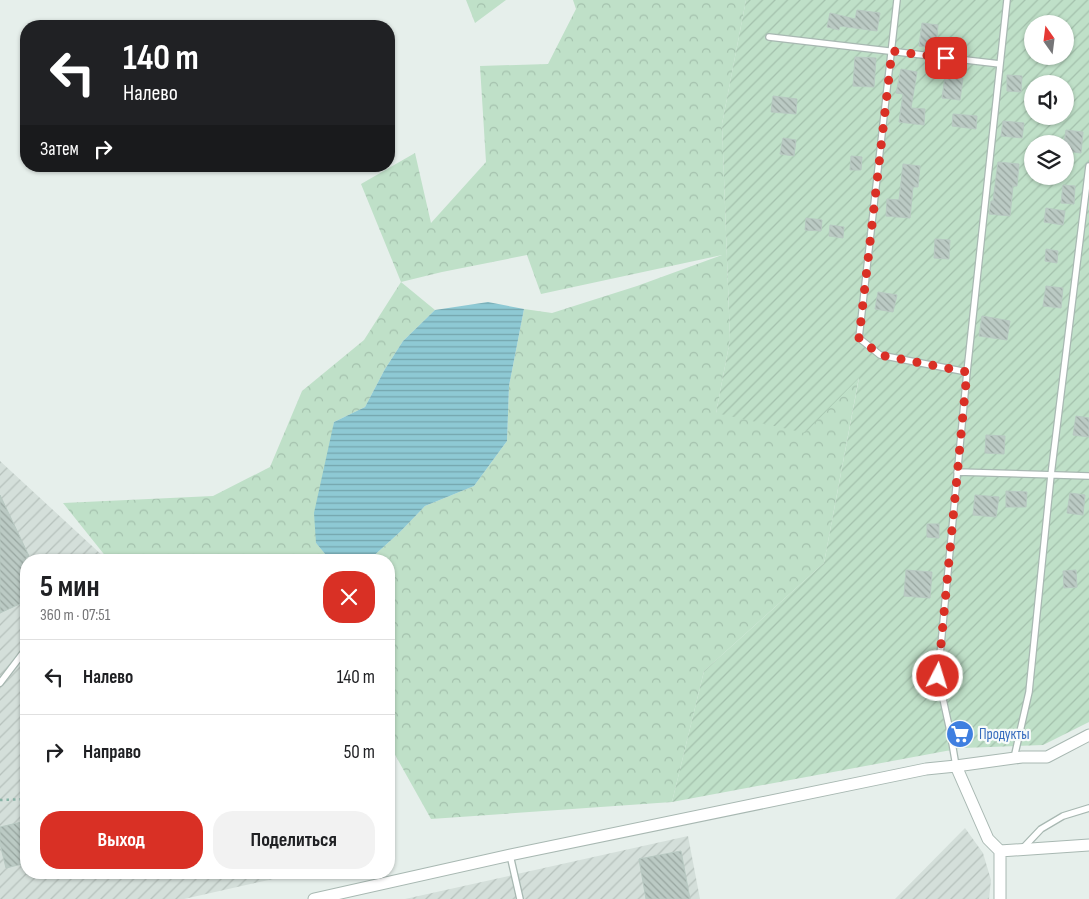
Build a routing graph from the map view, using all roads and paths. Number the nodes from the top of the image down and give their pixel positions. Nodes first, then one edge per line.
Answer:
1 (897, 0) edge
2 (1006, 0) edge
3 (769, 37) dead end
4 (892, 51) junction
5 (1000, 64) junction
6 (1089, 166) edge
7 (967, 372) junction
8 (957, 472) junction
9 (1051, 475) junction
10 (1089, 476) edge
11 (20, 658) edge
12 (0, 683) edge
13 (1089, 735) edge
14 (1014, 758) junction
15 (956, 766) junction
16 (20, 799) edge
17 (0, 800) edge
18 (1089, 808) edge
19 (1089, 845) edge
20 (1021, 850) junction
21 (1000, 851) junction
22 (510, 855) junction
23 (314, 899) edge
24 (520, 899) edge
25 (1000, 899) edge

1 - 4 lane
2 - 5 lane
3 - 4 lane
4 - 5 lane
4 - 7 lane
5 - 7 lane
6 - 9 lane
7 - 8 lane
8 - 9 lane
8 - 15 lane
9 - 10 lane
9 - 14 lane
11 - 12 lane
13 - 14 street
14 - 15 street
15 - 21 street
15 - 22 street
16 - 17 path
18 - 20 lane
19 - 20 street
20 - 21 street
21 - 25 street
22 - 23 street
22 - 24 lane

